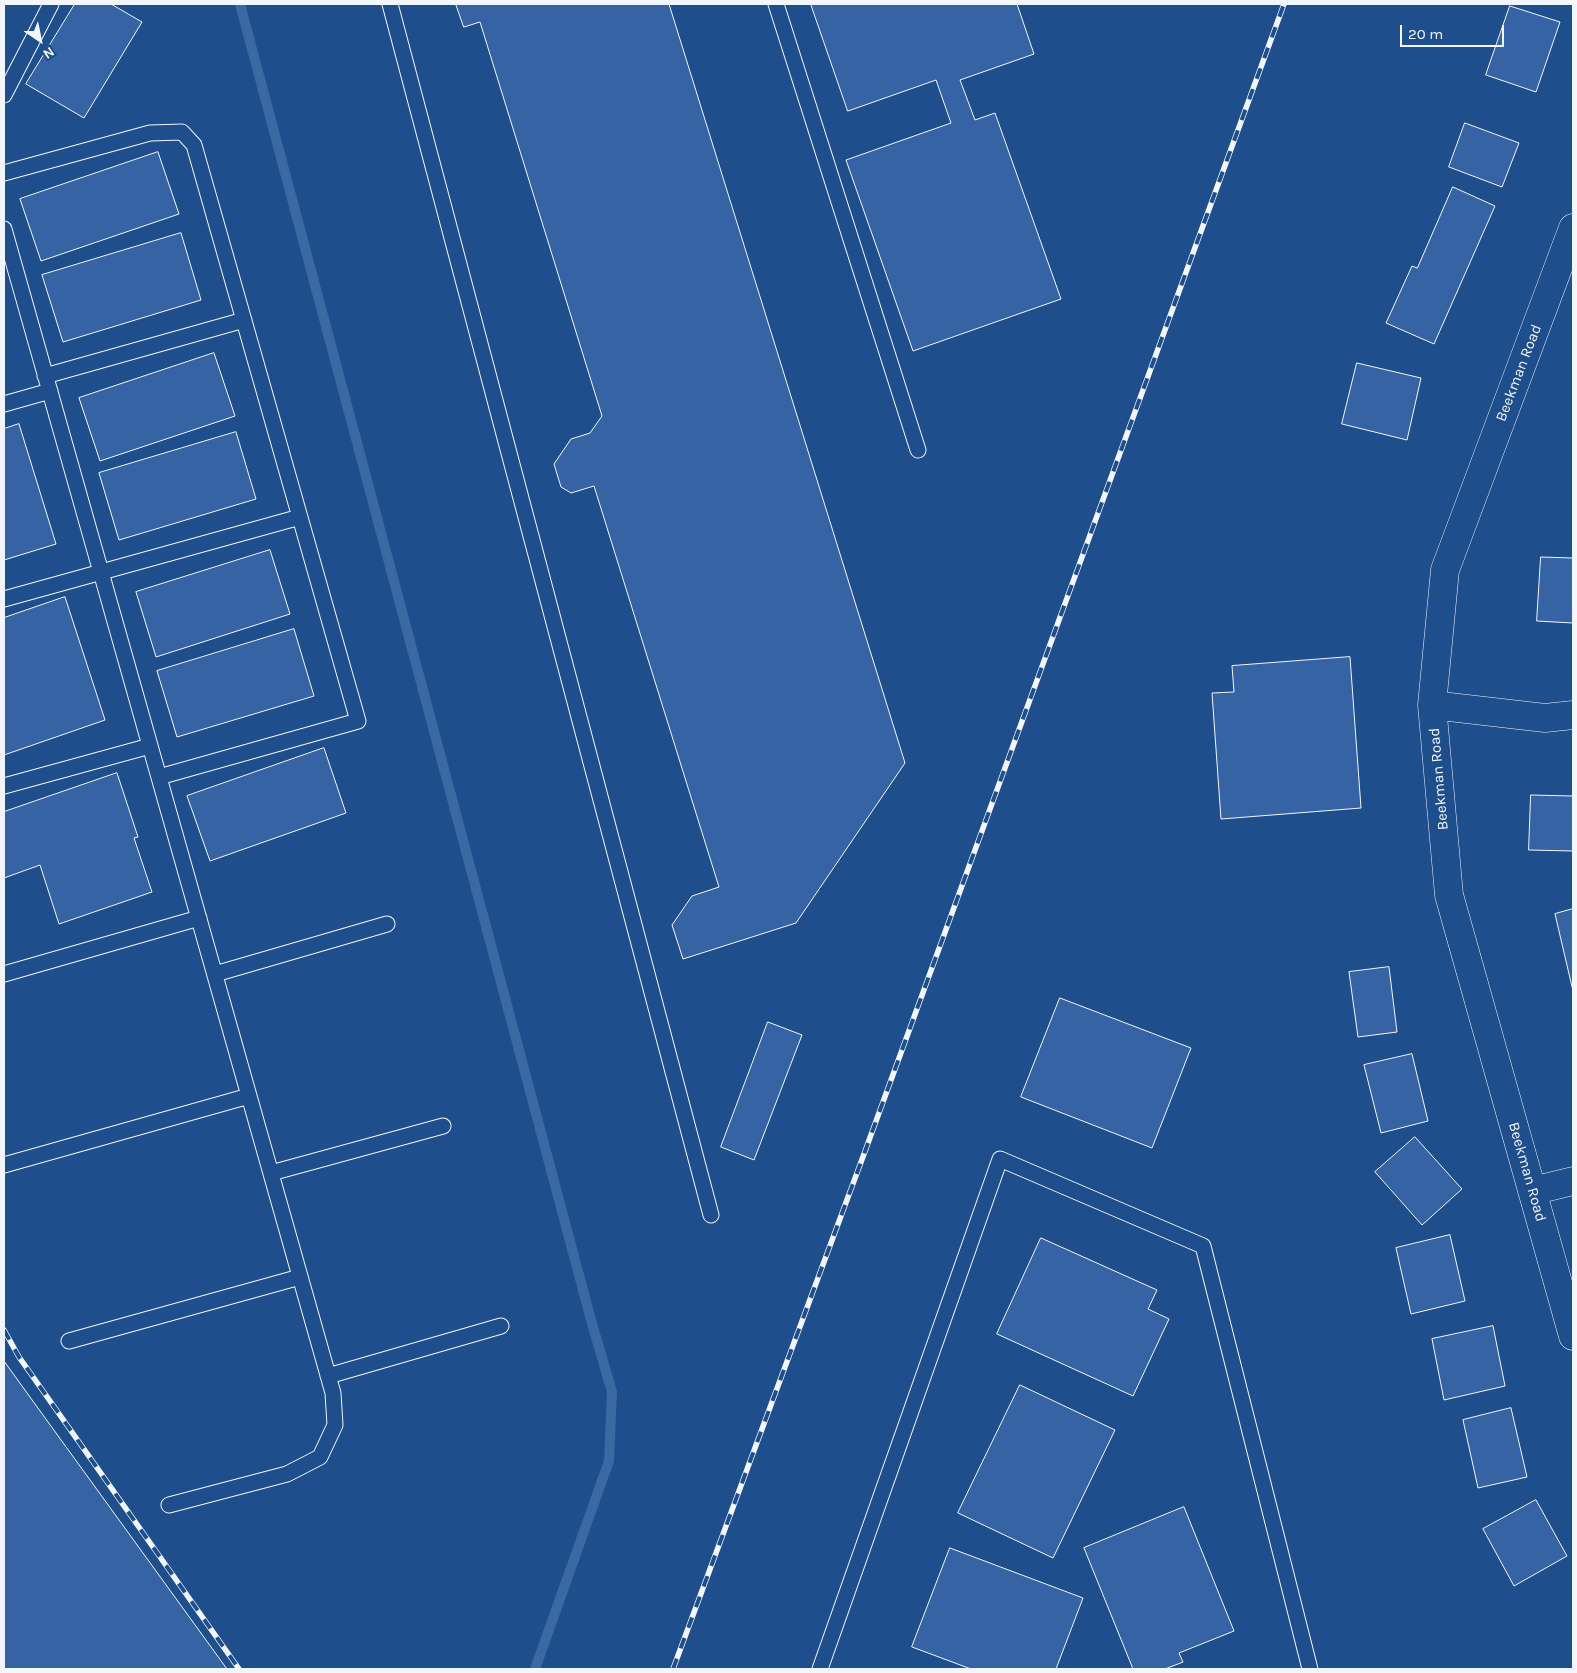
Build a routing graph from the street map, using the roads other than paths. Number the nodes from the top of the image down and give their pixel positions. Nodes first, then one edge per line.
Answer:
1 (50, 4) edge
2 (390, 4) edge
3 (776, 4) edge
4 (4, 95) edge
5 (4, 173) edge
6 (1573, 228) edge
7 (4, 229) edge
8 (8, 257) edge
9 (244, 320) junction
10 (45, 376) junction
11 (50, 391) junction
12 (4, 404) edge
13 (918, 450) dead end
14 (300, 517) junction
15 (101, 572) junction
16 (4, 599) edge
17 (1432, 705) junction
18 (1573, 714) edge
19 (150, 746) junction
20 (159, 777) junction
21 (4, 786) edge
22 (199, 918) junction
23 (388, 924) dead end
24 (4, 974) edge
25 (215, 974) junction
26 (249, 1096) junction
27 (443, 1126) dead end
28 (4, 1165) edge
29 (271, 1173) junction
30 (1573, 1181) edge
31 (1532, 1192) junction
32 (711, 1215) dead end
33 (300, 1278) junction
34 (501, 1326) dead end
35 (1573, 1336) edge
36 (69, 1341) dead end
37 (328, 1376) junction
38 (170, 1505) dead end
39 (820, 1669) edge
40 (1310, 1669) edge

1 - 4 lane
2 - 32 lane
3 - 13 lane
5 - 9 lane
6 - 17 street, Beekman Road
7 - 8 lane
8 - 10 lane
9 - 10 lane
9 - 14 lane
10 - 11 lane
11 - 12 lane
11 - 15 lane
14 - 15 lane
14 - 20 lane
15 - 16 lane
15 - 19 lane
17 - 18 street
17 - 31 street, Beekman Road
19 - 20 lane
19 - 21 lane
20 - 22 lane
22 - 24 lane
22 - 25 lane
23 - 25 lane
25 - 26 lane
26 - 28 lane
26 - 29 lane
27 - 29 lane
29 - 33 lane
30 - 31 street
31 - 35 street, Beekman Road
33 - 36 lane
33 - 37 lane
34 - 37 lane
37 - 38 lane
39 - 40 lane

